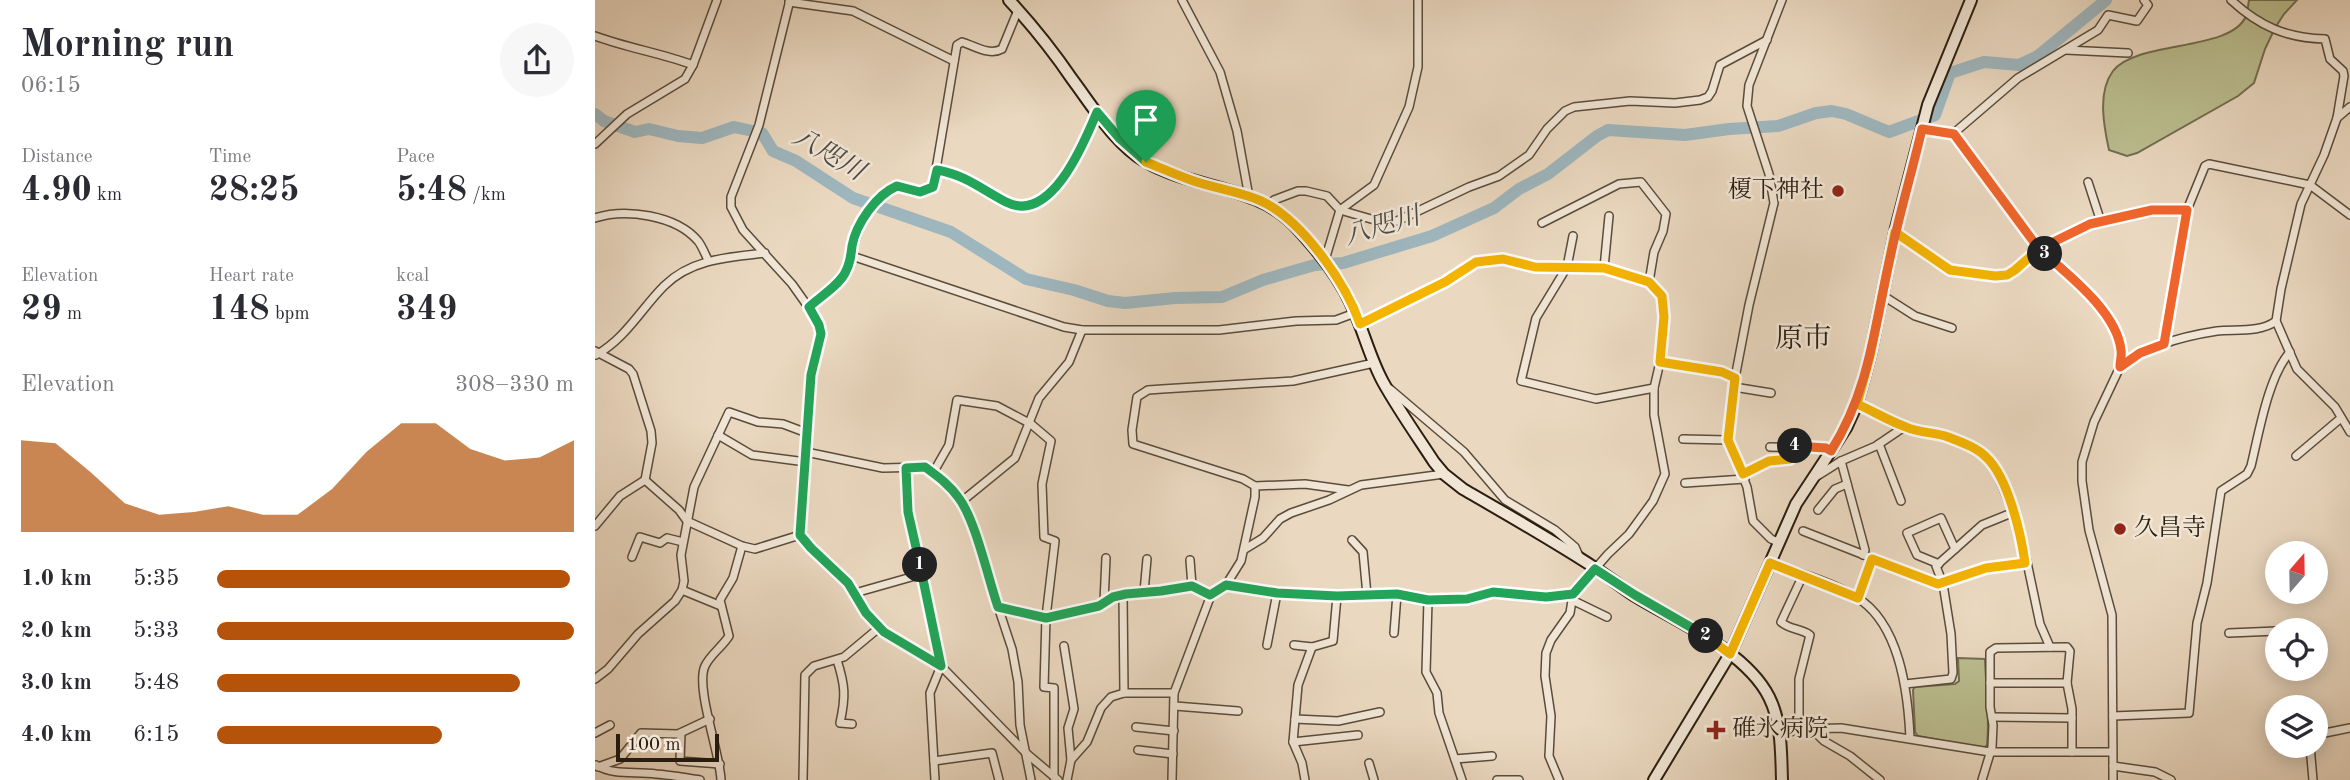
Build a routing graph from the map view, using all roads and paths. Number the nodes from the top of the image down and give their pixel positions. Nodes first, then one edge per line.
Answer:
1 (717, 0) edge
2 (1009, 0) edge
3 (1182, 0) edge
4 (1419, 0) edge
5 (1782, 0) edge
6 (1971, 0) edge
7 (2144, 0) edge
8 (2231, 0) edge
9 (790, 1) edge
10 (1018, 10) junction
11 (595, 36) edge
12 (1767, 40) junction
13 (2065, 50) junction
14 (2128, 53) dead end
15 (954, 61) junction
16 (693, 65) junction
17 (2350, 107) edge
18 (1097, 112) junction
19 (2337, 118) junction
20 (1922, 129) junction
21 (1954, 134) junction
22 (595, 144) edge
23 (937, 170) junction
24 (2088, 182) dead end
25 (2310, 185) junction
26 (1249, 197) junction
27 (1269, 205) junction
28 (1340, 210) junction
29 (2187, 210) junction
30 (596, 215) edge
31 (2350, 215) edge
32 (1609, 216) dead end
33 (2101, 222) junction
34 (1542, 223) dead end
35 (1895, 232) junction
36 (1573, 236) dead end
37 (2039, 249) junction
38 (765, 253) junction
39 (852, 256) junction
40 (708, 260) junction
41 (1325, 260) junction
42 (1567, 267) junction
43 (1604, 268) junction
44 (1649, 282) junction
45 (1882, 296) junction
46 (809, 307) junction
47 (1358, 319) junction
48 (2276, 321) junction
49 (1952, 328) dead end
50 (1082, 330) junction
51 (2164, 344) junction
52 (2290, 352) junction
53 (597, 354) edge
54 (1660, 362) junction
55 (1374, 363) junction
56 (2120, 367) junction
57 (1735, 378) junction
58 (1384, 385) junction
59 (1734, 387) junction
60 (1654, 388) junction
61 (1770, 393) dead end
62 (1857, 404) junction
63 (2341, 418) junction
64 (1028, 422) junction
65 (1904, 427) junction
66 (2350, 432) edge
67 (807, 433) junction
68 (718, 435) junction
69 (1683, 439) dead end
70 (1728, 440) junction
71 (1879, 444) junction
72 (1789, 446) junction
73 (1770, 447) dead end
74 (1831, 451) junction
75 (806, 452) junction
76 (2296, 456) dead end
77 (1841, 461) junction
78 (806, 462) junction
79 (906, 468) junction
80 (933, 473) junction
81 (1444, 474) junction
82 (1744, 477) junction
83 (1814, 478) junction
84 (645, 480) junction
85 (1685, 483) dead end
86 (1847, 484) junction
87 (1255, 486) junction
88 (1350, 490) junction
89 (1901, 501) dead end
90 (961, 502) junction
91 (1818, 510) dead end
92 (2014, 512) junction
93 (687, 521) junction
94 (595, 526) edge
95 (1803, 531) dead end
96 (800, 535) junction
97 (1352, 540) dead end
98 (683, 542) junction
99 (1779, 542) junction
100 (741, 545) junction
101 (1245, 549) junction
102 (1955, 549) junction
103 (1863, 555) junction
104 (632, 557) dead end
105 (1105, 558) dead end
106 (1147, 559) dead end
107 (1580, 559) junction
108 (1872, 559) junction
109 (1190, 560) dead end
110 (1770, 563) junction
111 (2025, 563) junction
112 (1939, 564) junction
113 (1595, 569) junction
114 (922, 574) junction
115 (1803, 575) junction
116 (1943, 584) junction
117 (1226, 585) junction
118 (1192, 586) junction
119 (682, 590) junction
120 (1144, 592) junction
121 (855, 593) junction
122 (1277, 593) junction
123 (1123, 594) junction
124 (1397, 594) junction
125 (1210, 595) junction
126 (1367, 595) junction
127 (1337, 596) junction
128 (1573, 597) junction
129 (1858, 598) junction
130 (1428, 600) junction
131 (1104, 602) junction
132 (722, 606) junction
133 (998, 607) junction
134 (1607, 617) dead end
135 (1046, 618) junction
136 (880, 627) junction
137 (2265, 631) edge
138 (2229, 632) dead end
139 (1394, 633) dead end
140 (1267, 645) dead end
141 (1294, 645) dead end
142 (1064, 646) dead end
143 (1312, 647) junction
144 (2050, 647) junction
145 (1730, 654) junction
146 (837, 660) junction
147 (941, 666) junction
148 (595, 679) edge
149 (1990, 683) junction
150 (2067, 683) junction
151 (1905, 684) junction
152 (1124, 693) junction
153 (1174, 693) junction
154 (1175, 706) junction
155 (1238, 711) dead end
156 (1380, 712) dead end
157 (2113, 716) junction
158 (1992, 717) junction
159 (2072, 718) junction
160 (710, 719) junction
161 (1295, 719) junction
162 (852, 724) dead end
163 (610, 725) dead end
164 (1136, 727) dead end
165 (2350, 728) edge
166 (1809, 729) junction
167 (1174, 731) junction
168 (2328, 732) edge
169 (595, 733) edge
170 (681, 733) junction
171 (1780, 733) junction
172 (1358, 736) dead end
173 (1910, 738) junction
174 (1293, 742) junction
175 (1138, 751) dead end
176 (1990, 752) junction
177 (2072, 752) junction
178 (2112, 752) junction
179 (1027, 753) junction
180 (1173, 754) junction
181 (1492, 756) dead end
182 (1455, 758) junction
183 (2311, 758) edge
184 (1071, 760) junction
185 (934, 761) junction
186 (1369, 763) dead end
187 (720, 764) junction
188 (596, 766) edge
189 (2113, 766) junction
190 (648, 777) edge
191 (1056, 778) edge
192 (700, 780) edge
193 (721, 780) edge
194 (803, 780) edge
195 (935, 780) edge
196 (999, 780) edge
197 (1031, 780) edge
198 (1067, 780) edge
199 (1171, 780) edge
200 (1303, 780) edge
201 (1374, 780) edge
202 (1462, 780) edge
203 (1497, 780) edge
204 (1519, 780) edge
205 (1559, 780) edge
206 (1654, 780) edge
207 (1782, 780) edge
208 (1881, 780) edge
209 (1982, 780) edge
210 (2113, 780) edge
211 (2171, 780) edge
212 (2313, 780) edge

1 - 16 street
2 - 10 main road
3 - 26 street
4 - 28 street
5 - 12 street
6 - 20 main road
7 - 13 street
8 - 19 street
9 - 15 street
9 - 38 street
10 - 15 street
10 - 18 main road
11 - 16 street
12 - 28 street
12 - 57 street
13 - 14 street
13 - 21 street
15 - 23 street
16 - 22 street
17 - 19 street
18 - 23 street
18 - 26 main road
19 - 25 street
20 - 21 street
20 - 35 main road
21 - 37 street
23 - 39 street
24 - 33 street
25 - 29 street
25 - 31 street
25 - 48 street
26 - 27 main road
27 - 28 street
27 - 41 main road
28 - 41 street
29 - 33 street
29 - 51 street
30 - 40 street
32 - 43 street
33 - 37 street
34 - 44 street
35 - 37 street
35 - 45 main road
36 - 42 street
37 - 56 street
38 - 40 street
38 - 46 street
39 - 46 street
39 - 50 street
40 - 53 street
41 - 47 main road
42 - 43 street
42 - 47 street
42 - 60 street
43 - 44 street
44 - 54 street
45 - 49 street
45 - 62 main road
46 - 67 street
47 - 50 street
47 - 55 main road
48 - 51 street
48 - 52 street
50 - 64 street
51 - 56 street
52 - 63 street
52 - 157 street
53 - 84 street
54 - 57 street
54 - 60 street
55 - 58 main road
55 - 87 street
56 - 157 street
57 - 59 street
58 - 81 main road
58 - 107 street
59 - 61 street
59 - 70 street
60 - 113 street
62 - 65 street
62 - 74 main road
63 - 66 street
63 - 76 street
64 - 80 street
64 - 90 street
64 - 135 street
65 - 71 street
65 - 92 street
67 - 68 street
67 - 75 street
68 - 78 street
68 - 93 street
69 - 70 street
70 - 82 street
71 - 77 street
71 - 89 street
72 - 73 street
72 - 74 street
72 - 82 street
74 - 83 main road
75 - 78 street
75 - 79 street
77 - 83 street
77 - 86 street
78 - 96 street
79 - 80 street
79 - 114 street
80 - 90 street
81 - 88 street
81 - 107 main road
82 - 85 street
82 - 99 street
83 - 99 main road
84 - 93 street
84 - 94 street
86 - 91 street
86 - 103 street
87 - 88 street
87 - 101 street
88 - 101 street
90 - 133 street
92 - 102 street
92 - 111 street
93 - 98 street
93 - 100 street
95 - 103 street
96 - 100 street
96 - 121 street
97 - 126 street
98 - 104 street
98 - 119 street
99 - 110 main road
100 - 132 street
101 - 117 street
102 - 112 street
102 - 112 street
103 - 108 street
105 - 131 street
106 - 120 street
107 - 113 main road
108 - 116 street
108 - 129 street
109 - 118 street
110 - 115 street
110 - 145 main road
111 - 116 street
111 - 144 street
112 - 116 street
113 - 128 street
113 - 145 main road
114 - 121 street
114 - 147 street
115 - 129 street
115 - 166 street
116 - 151 street
117 - 122 street
117 - 125 street
118 - 120 street
118 - 125 street
119 - 132 street
119 - 148 street
120 - 123 street
121 - 136 street
122 - 127 street
122 - 140 street
123 - 131 street
123 - 152 street
124 - 126 street
124 - 130 street
124 - 139 street
125 - 153 street
126 - 127 street
127 - 143 street
128 - 130 street
128 - 134 street
128 - 205 street
129 - 151 street
130 - 182 street
131 - 135 street
132 - 160 street
133 - 135 street
133 - 179 street
135 - 191 street
136 - 146 street
136 - 147 street
137 - 138 street
141 - 143 street
142 - 184 street
143 - 161 street
144 - 149 street
144 - 150 street
145 - 171 main road
145 - 206 main road
146 - 162 street
146 - 194 street
147 - 179 street
147 - 185 street
149 - 150 street
149 - 158 street
150 - 159 street
151 - 173 street
152 - 153 street
152 - 184 street
153 - 154 street
154 - 155 street
154 - 167 street
156 - 161 street
157 - 178 street
158 - 159 street
158 - 176 street
159 - 177 street
160 - 170 street
160 - 187 street
161 - 174 street
163 - 169 street
164 - 167 street
165 - 168 street
166 - 171 street
166 - 173 street
166 - 208 street
167 - 180 street
170 - 187 street
170 - 188 street
171 - 207 main road
172 - 174 street
173 - 176 street
174 - 200 street
175 - 180 street
176 - 177 street
176 - 209 street
177 - 178 street
178 - 189 street
179 - 191 street
179 - 197 street
180 - 199 street
181 - 182 street
182 - 202 street
183 - 212 street
184 - 198 street
185 - 195 street
185 - 196 street
186 - 201 street
187 - 193 street
188 - 190 street
189 - 210 street
189 - 211 street
190 - 192 street
203 - 204 street

